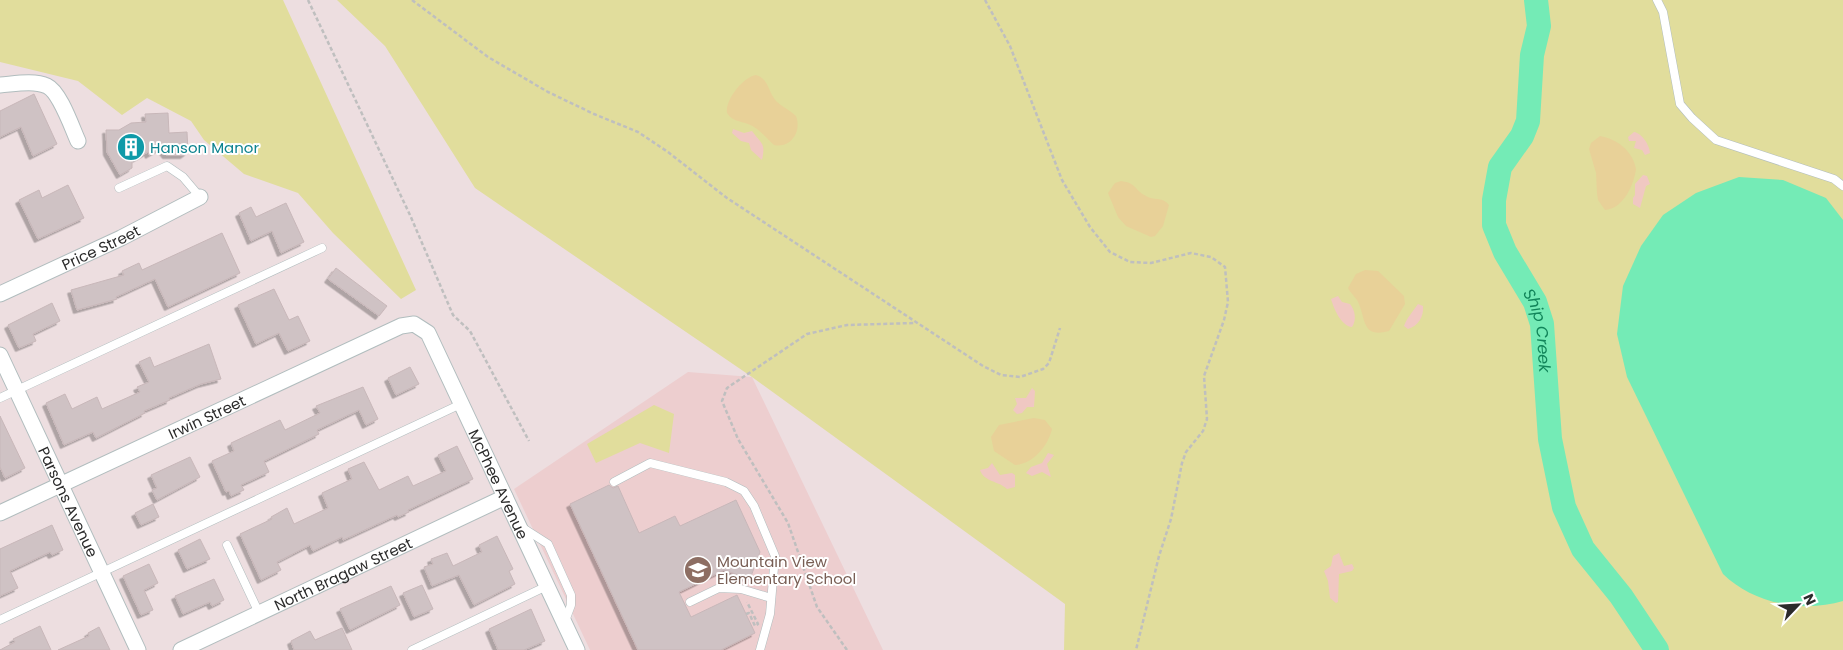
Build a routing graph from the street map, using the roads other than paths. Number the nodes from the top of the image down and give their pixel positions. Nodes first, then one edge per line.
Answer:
1 (1657, 0) edge
2 (0, 85) edge
3 (78, 141) dead end
4 (1843, 186) edge
5 (119, 188) dead end
6 (200, 197) joint
7 (322, 248) dead end
8 (0, 294) edge
9 (414, 324) joint
10 (0, 355) edge
11 (17, 390) junction
12 (0, 398) edge
13 (462, 404) junction
14 (614, 482) dead end
15 (60, 484) junction
16 (505, 497) junction
17 (0, 513) edge
18 (519, 526) junction
19 (227, 545) dead end
20 (102, 573) junction
21 (547, 586) junction
22 (771, 598) junction
23 (690, 602) dead end
24 (259, 613) junction
25 (0, 620) edge
26 (564, 622) junction
27 (138, 650) edge
28 (181, 650) edge
29 (412, 650) edge
30 (577, 650) edge
31 (760, 650) edge

1 - 4 lane
2 - 3 street
5 - 6 lane
6 - 8 street, Price Street
7 - 11 lane
9 - 13 street, McPhee Avenue
9 - 15 street, Irwin Street
10 - 11 street, Parsons Avenue
11 - 12 lane
11 - 15 street, Parsons Avenue
13 - 16 street, McPhee Avenue
13 - 20 lane
14 - 22 lane
15 - 17 street, Irwin Street
15 - 20 street, Parsons Avenue
16 - 18 street, McPhee Avenue
16 - 24 street, North Bragaw Street
18 - 21 street, McPhee Avenue
18 - 26 lane
19 - 24 lane
20 - 25 lane
20 - 27 street, Parsons Avenue
21 - 26 street, McPhee Avenue
21 - 29 lane
22 - 23 lane
22 - 31 lane
24 - 28 street, North Bragaw Street
26 - 30 street, McPhee Avenue

